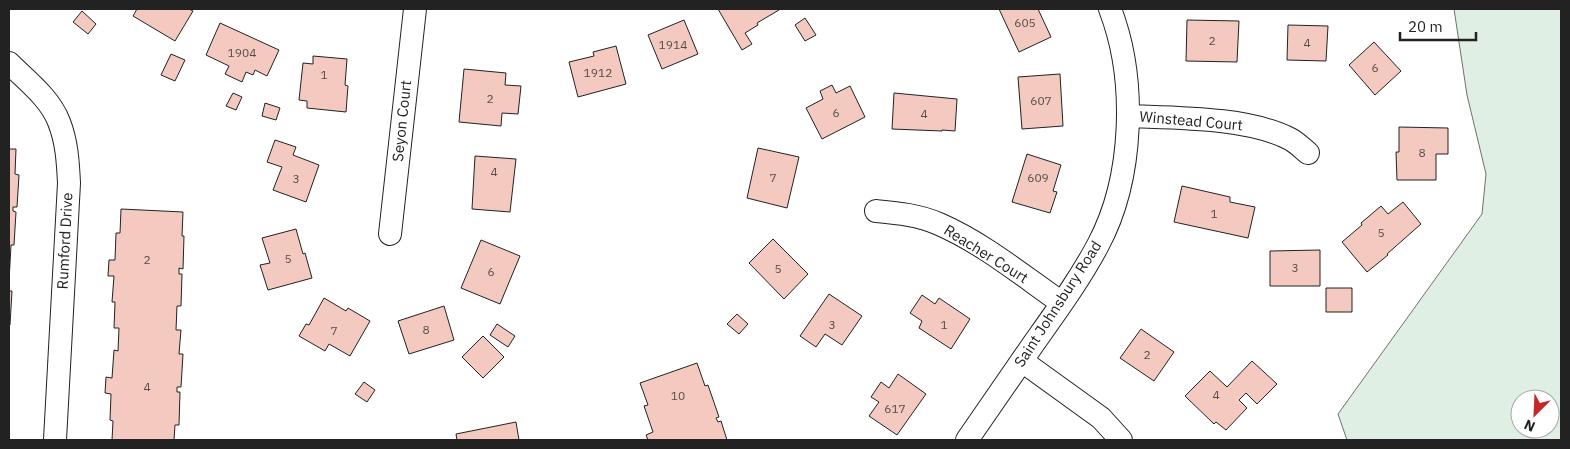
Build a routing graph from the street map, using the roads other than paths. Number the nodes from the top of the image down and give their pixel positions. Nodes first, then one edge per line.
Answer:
1 (414, 9) edge
2 (1110, 9) edge
3 (9, 63) edge
4 (1128, 116) junction
5 (1308, 153) dead end
6 (876, 211) dead end
7 (390, 234) dead end
8 (1062, 303) junction
9 (1022, 360) junction
10 (55, 440) edge
11 (967, 440) edge
12 (1121, 440) edge

1 - 7 street, Seyon Court
2 - 4 street, Saint Johnsbury Road
3 - 10 street, Rumford Drive
4 - 5 street, Winstead Court
4 - 8 street, Saint Johnsbury Road
6 - 8 street, Reacher Court
8 - 9 street, Saint Johnsbury Road
9 - 11 street, Saint Johnsbury Road
9 - 12 street

